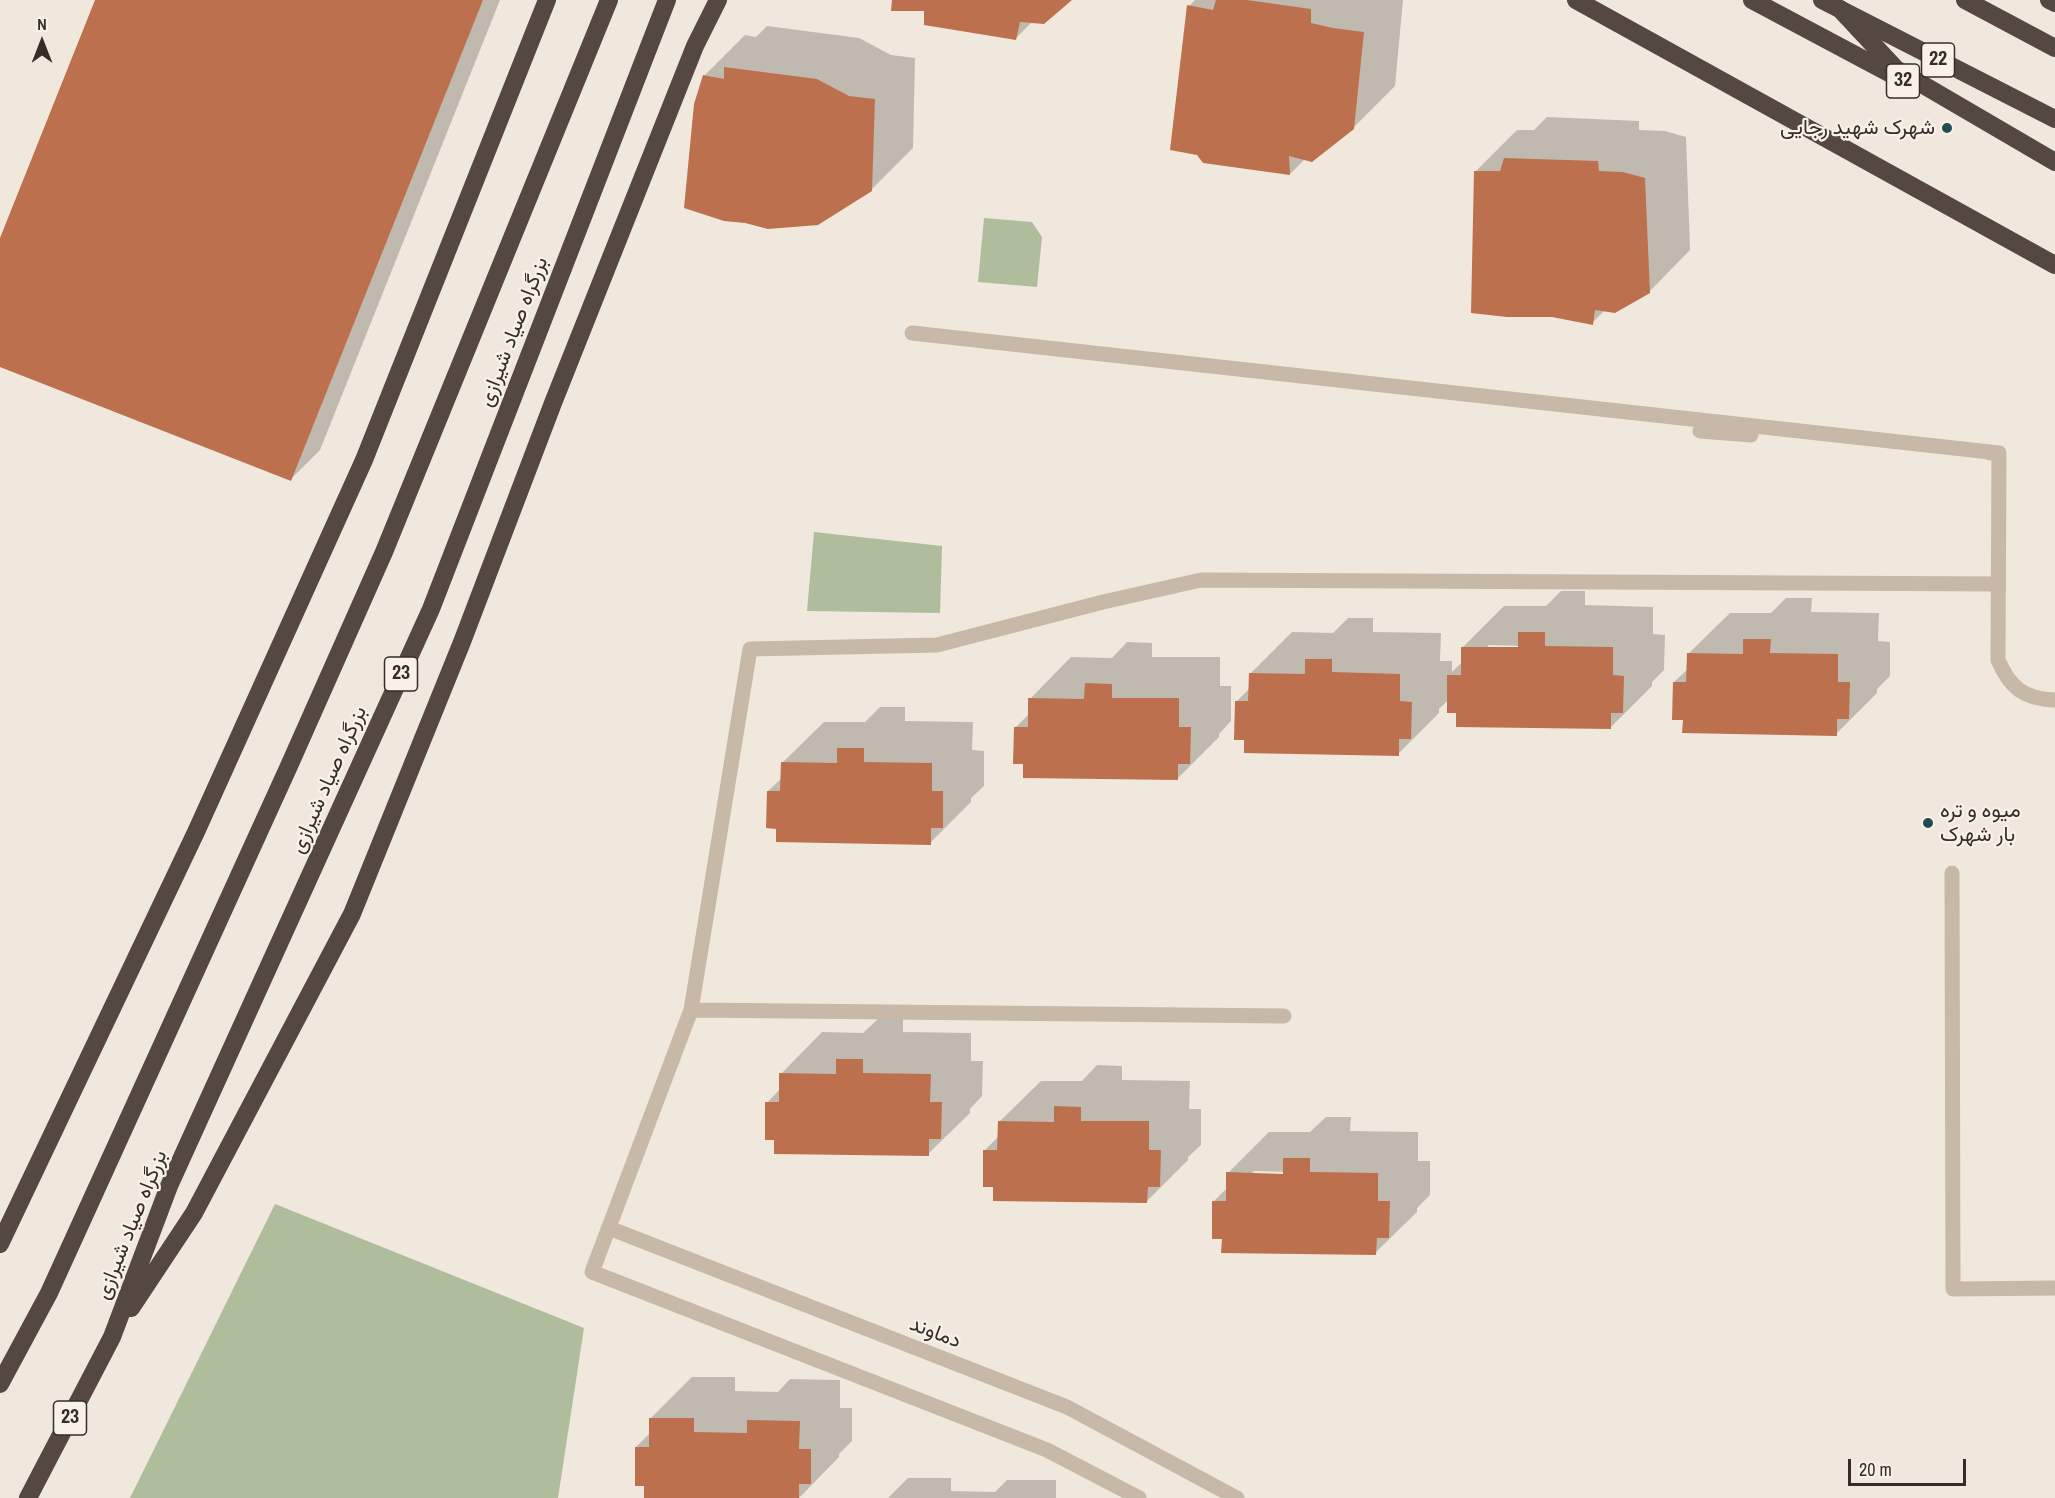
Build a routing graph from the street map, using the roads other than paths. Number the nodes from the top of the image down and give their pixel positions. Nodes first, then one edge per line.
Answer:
1 (547, 0) edge
2 (609, 0) edge
3 (667, 0) edge
4 (718, 0) edge
5 (1576, 0) edge
6 (1752, 0) edge
7 (1822, 0) edge
8 (1965, 0) edge
9 (2049, 0) edge
10 (2055, 3) edge
11 (1840, 9) junction
12 (2055, 48) edge
13 (2055, 119) edge
14 (2055, 162) edge
15 (2055, 265) edge
16 (912, 333) dead end
17 (1700, 431) dead end
18 (1999, 453) junction
19 (1998, 584) junction
20 (2055, 700) edge
21 (1952, 873) dead end
22 (691, 1010) junction
23 (1284, 1016) dead end
24 (609, 1228) junction
25 (0, 1244) edge
26 (2055, 1288) edge
27 (112, 1338) junction
28 (0, 1384) edge
29 (28, 1498) edge
30 (1138, 1498) edge
31 (1237, 1498) edge

1 - 25 highway
2 - 28 highway, بزرگراه صیاد شیرازی
3 - 27 highway, بزرگراه صیاد شیرازی / 23
4 - 27 highway
5 - 15 highway
6 - 14 highway, 32
7 - 11 highway, 22
8 - 12 highway
9 - 10 highway
11 - 13 highway, 22
11 - 14 highway, bridge
16 - 18 street
17 - 18 street
18 - 19 street
19 - 20 street
19 - 22 street
21 - 26 street
22 - 23 street
22 - 24 street
24 - 30 street
24 - 31 street, دماوند
27 - 29 highway, بزرگراه صیاد شیرازی / 23

